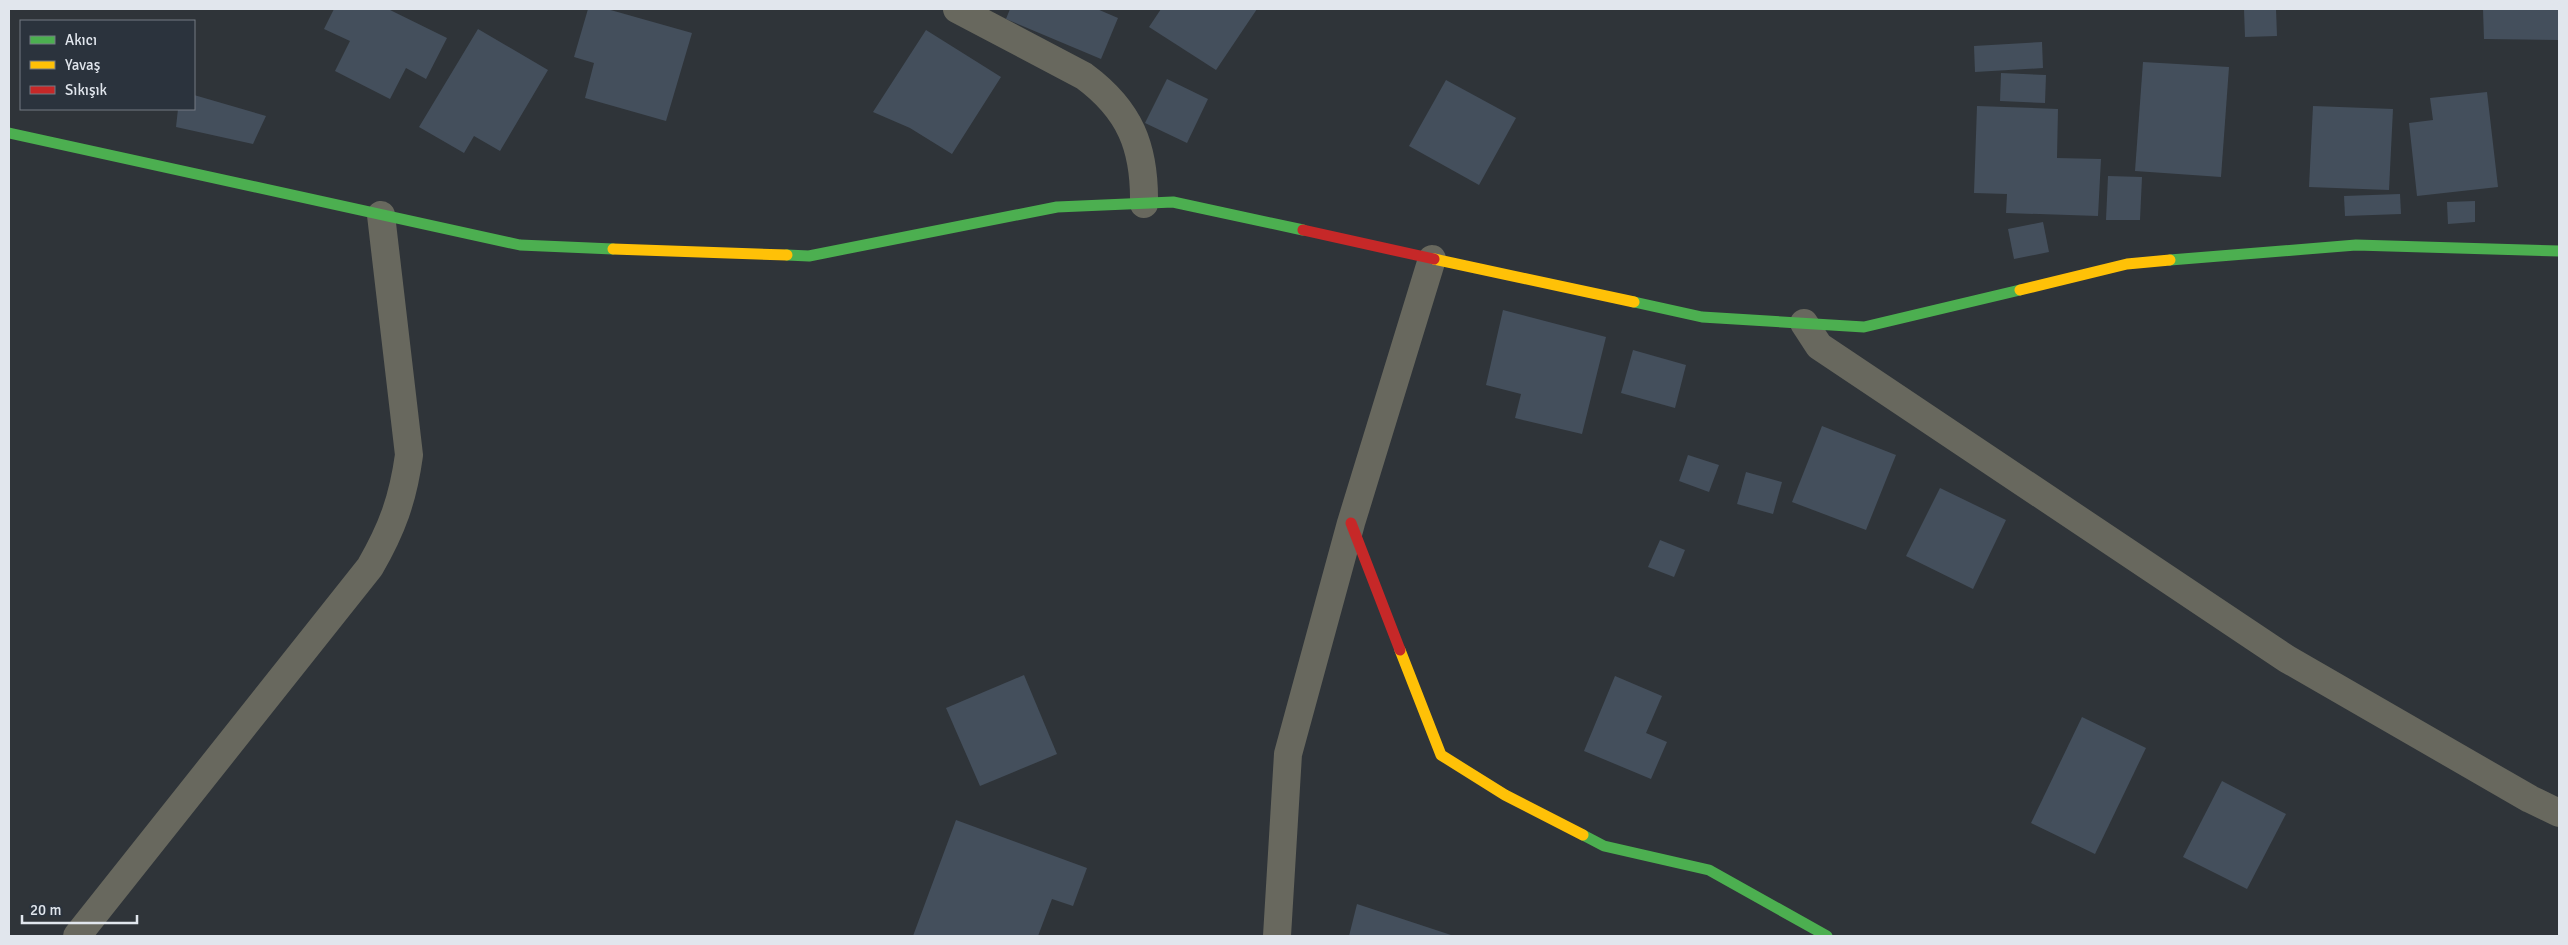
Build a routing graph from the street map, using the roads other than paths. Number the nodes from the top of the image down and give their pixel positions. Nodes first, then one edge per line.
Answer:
1 (957, 9) edge
2 (9, 134) edge
3 (1144, 204) junction
4 (381, 215) junction
5 (2559, 251) edge
6 (1432, 259) junction
7 (1804, 323) junction
8 (1351, 523) junction
9 (2559, 813) edge
10 (77, 936) edge
11 (1277, 936) edge
12 (1828, 936) edge

1 - 3 street
2 - 4 street
3 - 4 street
3 - 6 street
4 - 10 street
5 - 7 street
6 - 7 street
6 - 8 street
7 - 9 street
8 - 11 street
8 - 12 street

